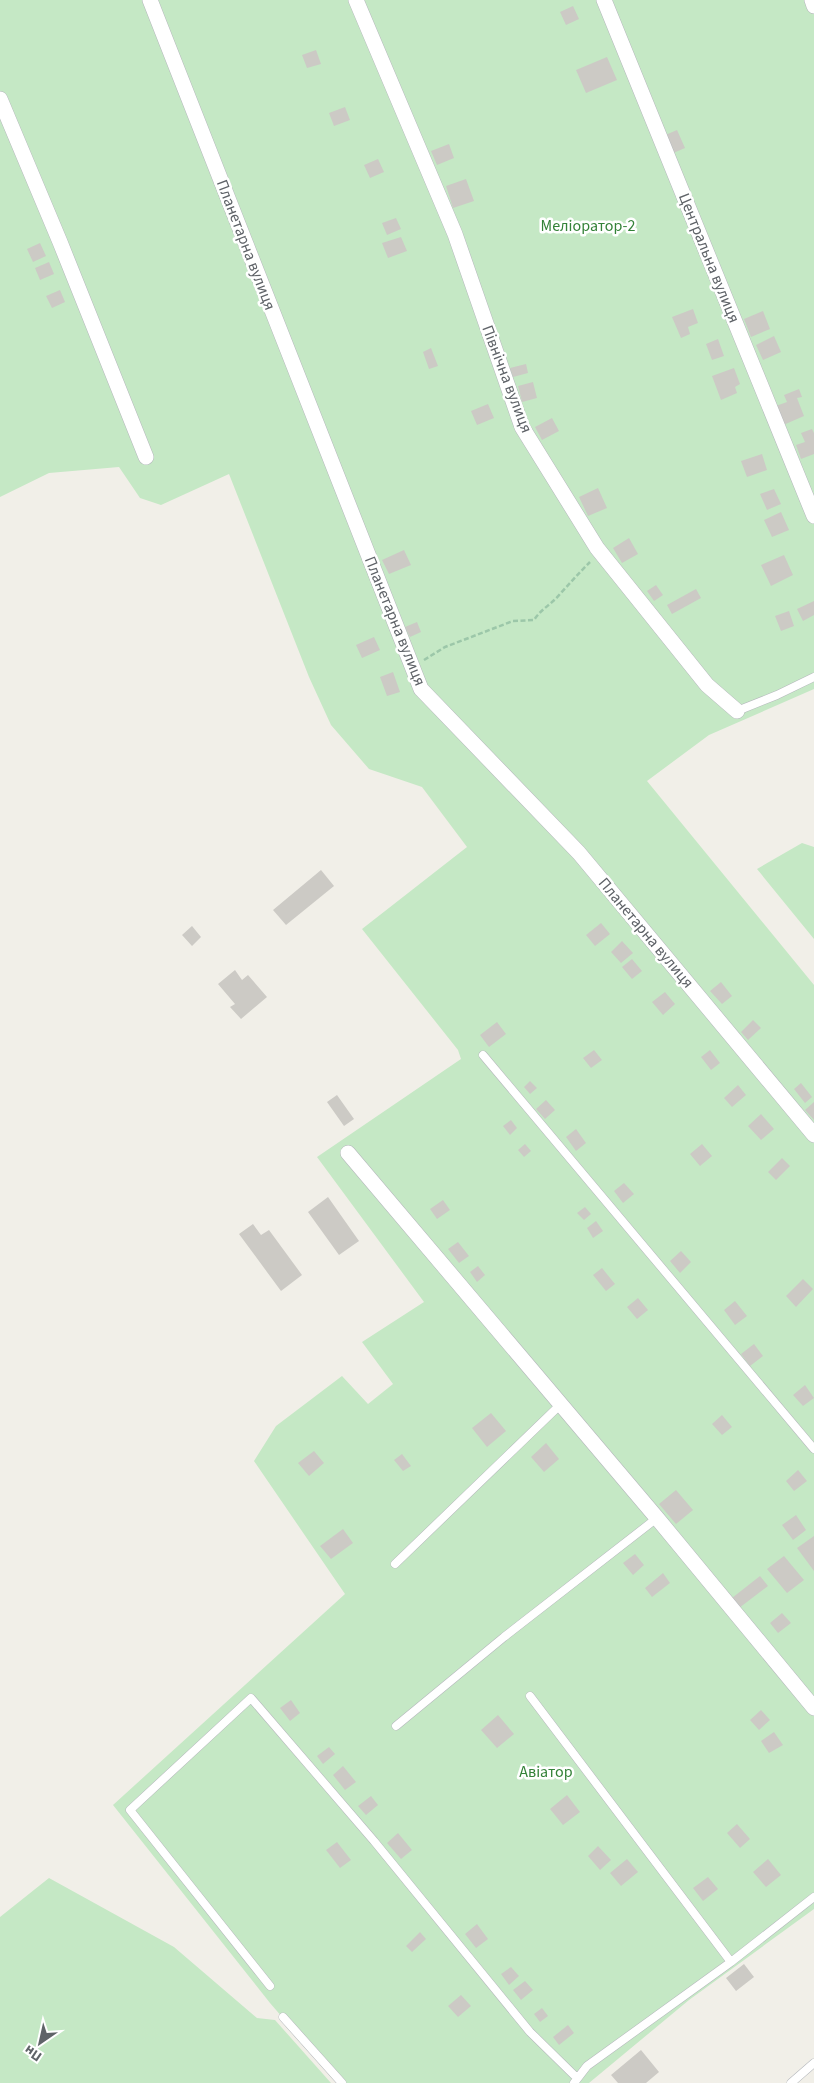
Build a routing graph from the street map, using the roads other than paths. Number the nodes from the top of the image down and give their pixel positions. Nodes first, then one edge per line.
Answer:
1 (150, 0) edge
2 (356, 0) edge
3 (604, 0) edge
4 (812, 0) edge
5 (814, 6) edge
6 (0, 99) edge
7 (146, 457) dead end
8 (814, 516) edge
9 (814, 677) edge
10 (737, 711) joint
11 (484, 1055) dead end
12 (814, 1135) edge
13 (348, 1153) dead end
14 (561, 1404) junction
15 (814, 1449) edge
16 (657, 1518) junction
17 (395, 1564) dead end
18 (530, 1696) dead end
19 (814, 1708) edge
20 (396, 1726) dead end
21 (814, 1897) edge
22 (731, 1962) junction
23 (270, 1986) dead end
24 (283, 2017) dead end
25 (814, 2063) edge
26 (575, 2081) edge
27 (342, 2083) edge
28 (791, 2083) edge

1 - 12 street, Планетарна вулиця
2 - 10 street, Північна вулиця
3 - 8 street, Центральна вулиця
4 - 5 street
6 - 7 street
9 - 10 lane
11 - 15 lane
13 - 14 street
14 - 16 street
14 - 17 lane
16 - 19 street
16 - 20 lane
18 - 22 lane
21 - 22 lane
22 - 26 lane
23 - 26 lane
24 - 27 lane
25 - 28 lane

